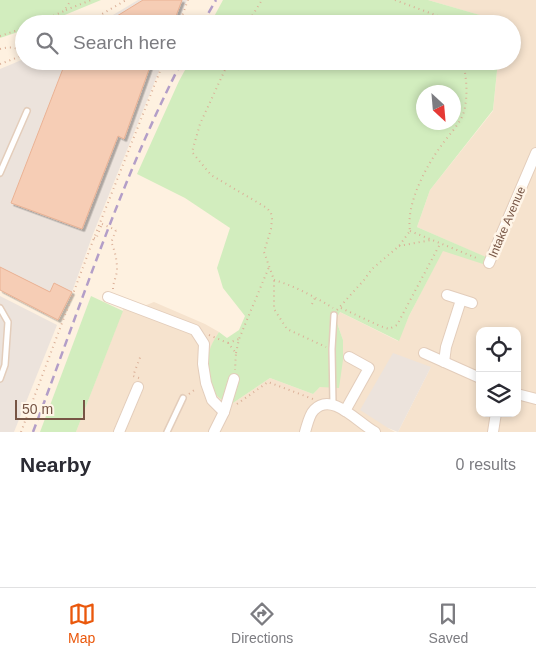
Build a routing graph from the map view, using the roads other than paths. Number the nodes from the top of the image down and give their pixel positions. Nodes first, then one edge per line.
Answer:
1 (27, 111) dead end
2 (536, 155) edge
3 (0, 173) edge
4 (489, 263) road end
5 (448, 295) dead end
6 (110, 297) road end
7 (461, 300) junction
8 (472, 303) dead end
9 (0, 308) edge
10 (335, 313) road end
11 (424, 353) dead end
12 (349, 357) dead end
13 (444, 362) junction
14 (476, 376) edge
15 (234, 378) road end
16 (0, 379) edge
17 (138, 387) dead end
18 (521, 395) edge
19 (183, 398) road end
20 (536, 399) edge
21 (329, 403) junction
22 (345, 411) junction
23 (224, 412) junction
24 (495, 417) edge
25 (119, 432) edge
26 (167, 432) edge
27 (214, 432) edge
28 (305, 432) edge
29 (375, 432) edge
30 (493, 432) edge

1 - 3 lane
2 - 4 street, Intake Avenue
5 - 7 street
6 - 23 street
7 - 8 street
7 - 13 street
9 - 16 lane
10 - 21 lane
11 - 13 street
12 - 22 street
13 - 14 street
15 - 23 street
17 - 25 street
18 - 20 street
19 - 26 lane
21 - 22 street
21 - 28 street
22 - 29 street
23 - 27 street
24 - 30 street

